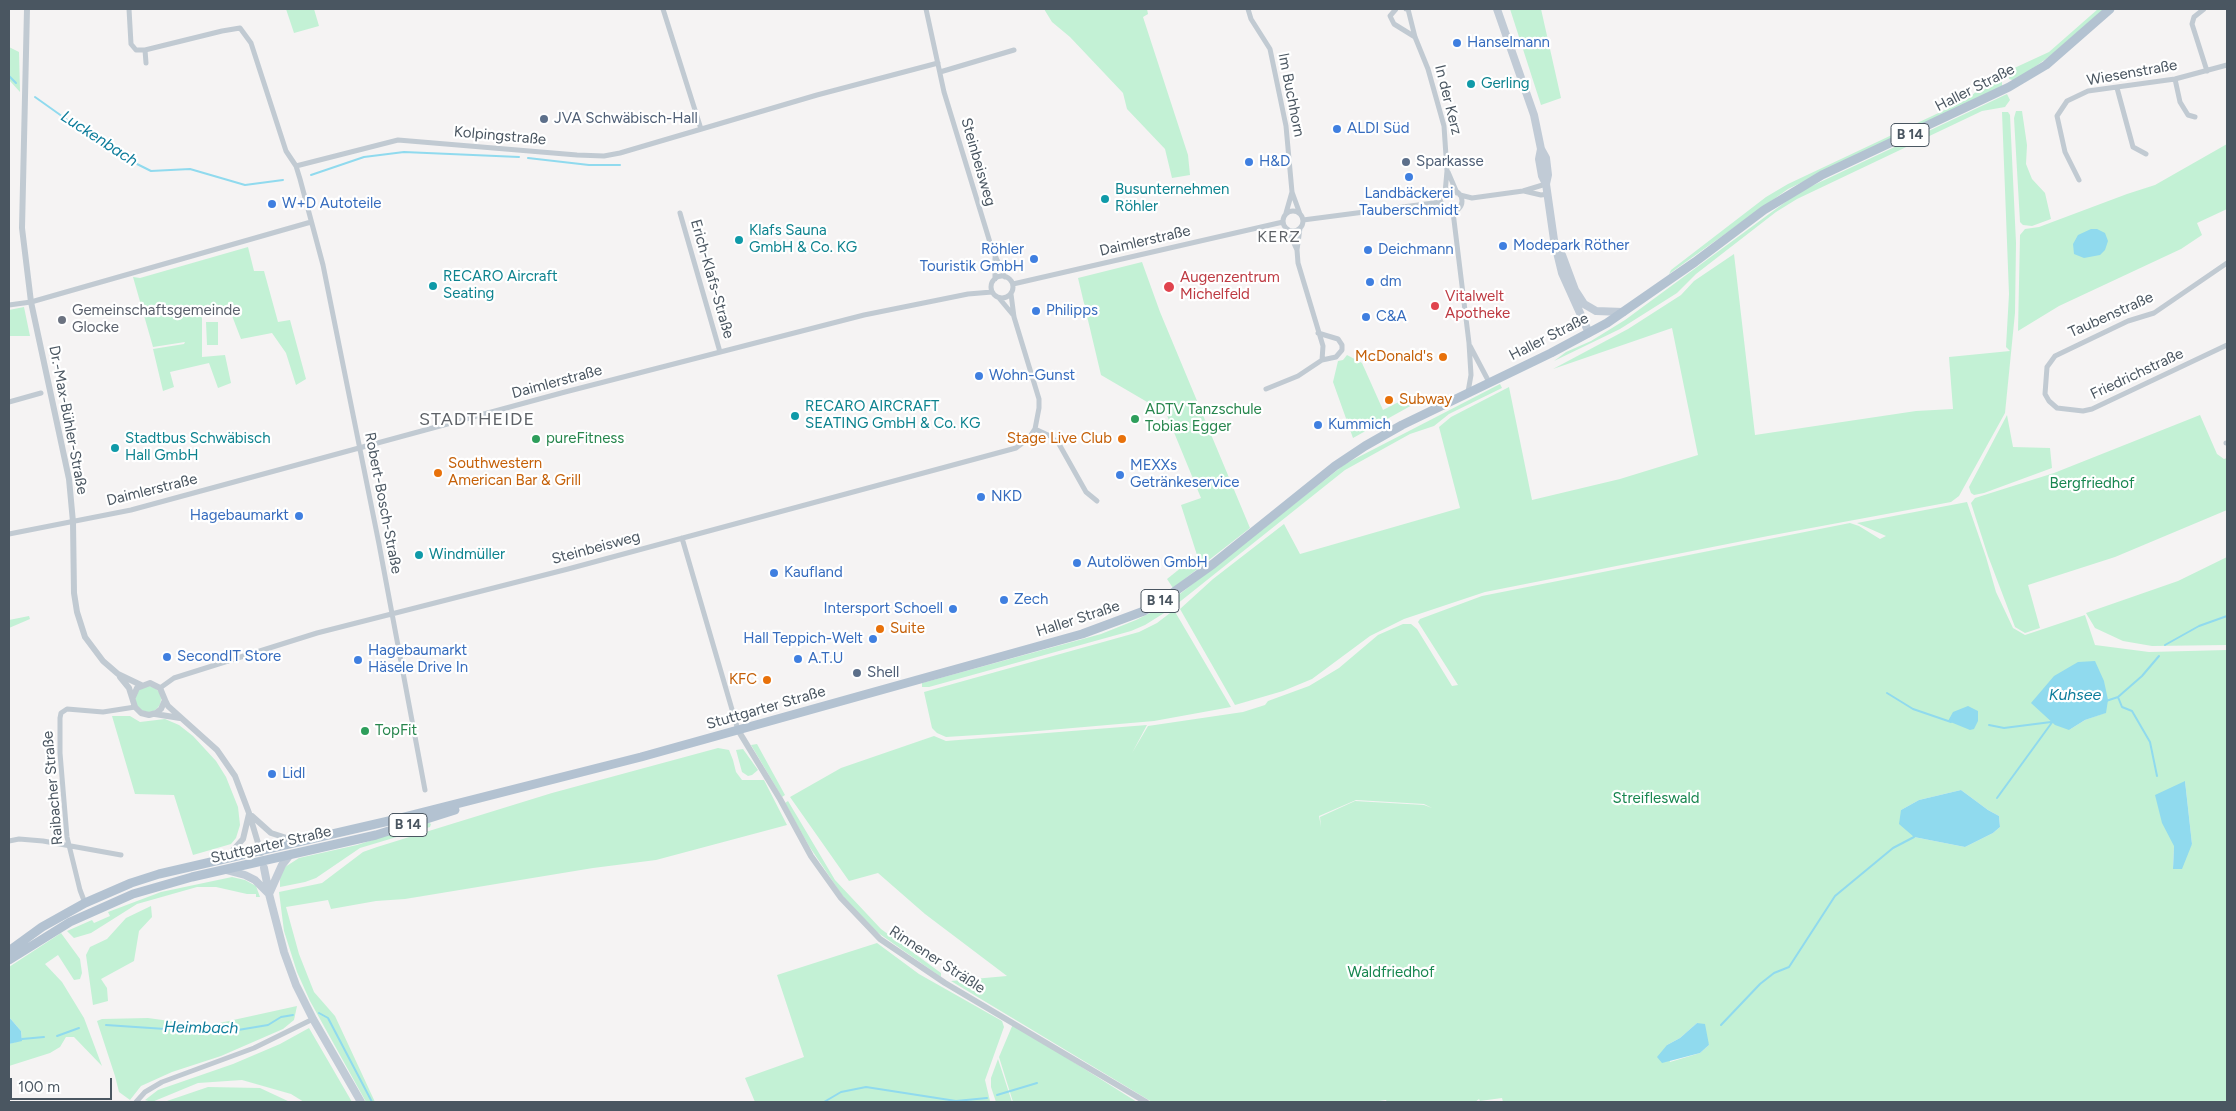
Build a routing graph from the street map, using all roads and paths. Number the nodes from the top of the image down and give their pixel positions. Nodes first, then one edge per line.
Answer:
1 (27, 9) edge
2 (129, 9) edge
3 (663, 9) edge
4 (926, 9) edge
5 (1248, 9) edge
6 (1396, 9) edge
7 (1406, 9) edge
8 (1497, 9) edge
9 (2110, 9) edge
10 (2204, 9) edge
11 (1415, 37) junction
12 (145, 50) junction
13 (1014, 50) dead end
14 (146, 63) dead end
15 (938, 63) junction
16 (2227, 65) edge
17 (2207, 71) junction
18 (940, 72) junction
19 (2175, 79) junction
20 (2117, 88) junction
21 (2195, 117) dead end
22 (701, 129) junction
23 (2146, 154) dead end
24 (296, 166) junction
25 (1448, 171) junction
26 (2079, 180) dead end
27 (1546, 184) junction
28 (1523, 191) junction
29 (1292, 192) junction
30 (1445, 193) junction
31 (1459, 194) junction
32 (1548, 194) junction
33 (1472, 198) junction
34 (1441, 202) junction
35 (1462, 204) junction
36 (1453, 212) junction
37 (680, 213) dead end
38 (1286, 213) junction
39 (1300, 214) junction
40 (1303, 220) junction
41 (311, 222) junction
42 (1283, 222) junction
43 (1300, 228) junction
44 (1288, 230) junction
45 (1554, 240) junction
46 (1297, 250) junction
47 (995, 258) junction
48 (2227, 263) edge
49 (1005, 277) junction
50 (995, 279) junction
51 (1013, 284) junction
52 (992, 292) junction
53 (1011, 294) junction
54 (999, 298) junction
55 (31, 302) junction
56 (9, 305) edge
57 (1623, 312) junction
58 (1014, 317) junction
59 (1318, 333) junction
60 (1589, 333) junction
61 (1469, 343) junction
62 (2227, 347) edge
63 (720, 352) junction
64 (1322, 360) junction
65 (1489, 382) junction
66 (2045, 383) joint
67 (1266, 388) dead end
68 (41, 393) dead end
69 (1468, 393) junction
70 (9, 402) edge
71 (1035, 429) junction
72 (359, 447) junction
73 (1097, 501) dead end
74 (73, 522) junction
75 (9, 534) edge
76 (682, 538) junction
77 (391, 614) junction
78 (988, 660) joint
79 (118, 674) junction
80 (141, 685) junction
81 (160, 688) junction
82 (133, 697) junction
83 (164, 700) junction
84 (135, 707) junction
85 (153, 714) junction
86 (181, 718) junction
87 (738, 730) junction
88 (551, 781) junction
89 (425, 790) dead end
90 (250, 813) junction
91 (9, 841) edge
92 (298, 842) junction
93 (69, 844) junction
94 (260, 851) junction
95 (121, 854) dead end
96 (289, 856) junction
97 (226, 858) junction
98 (263, 865) junction
99 (226, 870) junction
100 (269, 891) junction
101 (85, 903) junction
102 (9, 951) edge
103 (9, 960) edge
104 (313, 1020) junction
105 (136, 1102) edge
106 (361, 1102) edge
107 (1146, 1102) edge

1 - 55 street, Dr.-Max-Bühler-Straße
2 - 12 street
3 - 22 street
4 - 15 street, Steinbeisweg
5 - 29 street, Im Buchhorn
6 - 11 street
7 - 11 street, In der Kerz
8 - 27 main road
9 - 57 main road, Haller Straße / B 14
10 - 17 street
11 - 25 street, In der Kerz
12 - 14 street
12 - 24 street, Robert-Bosch-Straße
13 - 18 street
15 - 18 street, Steinbeisweg
15 - 22 street, Kolpingstraße
16 - 17 street, Wiesenstraße
17 - 19 street, Wiesenstraße
18 - 47 street, Steinbeisweg
19 - 20 street, Wiesenstraße
19 - 21 street
20 - 23 street
20 - 26 street, Wiesenstraße
22 - 24 street, Kolpingstraße
24 - 41 street, Robert-Bosch-Straße
25 - 30 street, In der Kerz
25 - 31 street, In der Kerz
27 - 28 street
27 - 32 main road
28 - 32 street
28 - 33 street
29 - 38 street, Im Buchhorn
29 - 39 street, Im Buchhorn
30 - 31 street
30 - 34 street
31 - 33 street
31 - 35 street
32 - 45 main road
33 - 35 street
34 - 36 street
34 - 40 street
35 - 36 street
36 - 61 street
37 - 63 street, Erich-Klafs-Straße
38 - 39 street
38 - 42 street
39 - 40 street
40 - 43 street
41 - 55 street
41 - 72 street, Robert-Bosch-Straße
42 - 44 street
42 - 51 street, Daimlerstraße
43 - 44 street
43 - 46 street
44 - 46 street
45 - 57 main road
45 - 60 main road
46 - 59 street
47 - 49 street, Steinbeisweg
47 - 50 street, Steinbeisweg
48 - 66 street, Taubenstraße
49 - 50 street
49 - 51 street
50 - 52 street
51 - 53 street
52 - 54 street
52 - 63 street, Daimlerstraße
53 - 54 street
53 - 58 street
54 - 58 street
55 - 56 street
55 - 74 street, Dr.-Max-Bühler-Straße
57 - 60 main road, Haller Straße / B 14
58 - 71 street
59 - 64 street
59 - 64 street
60 - 65 main road, Haller Straße / B 14
61 - 65 street
61 - 69 street
62 - 66 street, Friedrichstraße
63 - 72 street, Daimlerstraße
64 - 67 street
65 - 69 main road, Haller Straße / B 14
68 - 70 street
69 - 78 main road, Haller Straße / B 14
71 - 73 street
71 - 76 street, Steinbeisweg
72 - 74 street, Daimlerstraße
72 - 77 street, Robert-Bosch-Straße
74 - 75 street, Daimlerstraße
74 - 79 street, Dr.-Max-Bühler-Straße
76 - 77 street, Steinbeisweg
76 - 87 street
77 - 81 street, Steinbeisweg
77 - 89 street, Robert-Bosch-Straße
78 - 87 main road, Stuttgarter Straße / B 14
79 - 80 street, Dr.-Max-Bühler-Straße
79 - 82 street, Dr.-Max-Bühler-Straße
80 - 81 street
80 - 82 street
81 - 83 street
82 - 84 street
83 - 85 street
83 - 86 street
84 - 85 street
84 - 93 street, Raibacher Straße
85 - 86 street
86 - 90 street
87 - 88 main road, Stuttgarter Straße / B 14
87 - 107 street, Rinnener Sträßle
88 - 92 main road, Stuttgarter Straße / B 14
88 - 96 main road, Stuttgarter Straße / B 14
90 - 92 street
90 - 94 street
90 - 97 street
91 - 93 street
92 - 94 main road, Stuttgarter Straße / B 14
93 - 95 street
93 - 101 street, Raibacher Straße
94 - 97 main road, Stuttgarter Straße / B 14
94 - 98 street
96 - 98 main road, Stuttgarter Straße / B 14
96 - 100 main road
97 - 101 main road, Stuttgarter Straße / B 14
98 - 99 main road, Stuttgarter Straße / B 14
98 - 100 main road
99 - 100 main road
99 - 103 main road, Stuttgarter Straße / B 14
100 - 104 main road
101 - 102 main road, Stuttgarter Straße / B 14
104 - 105 street
104 - 106 main road

